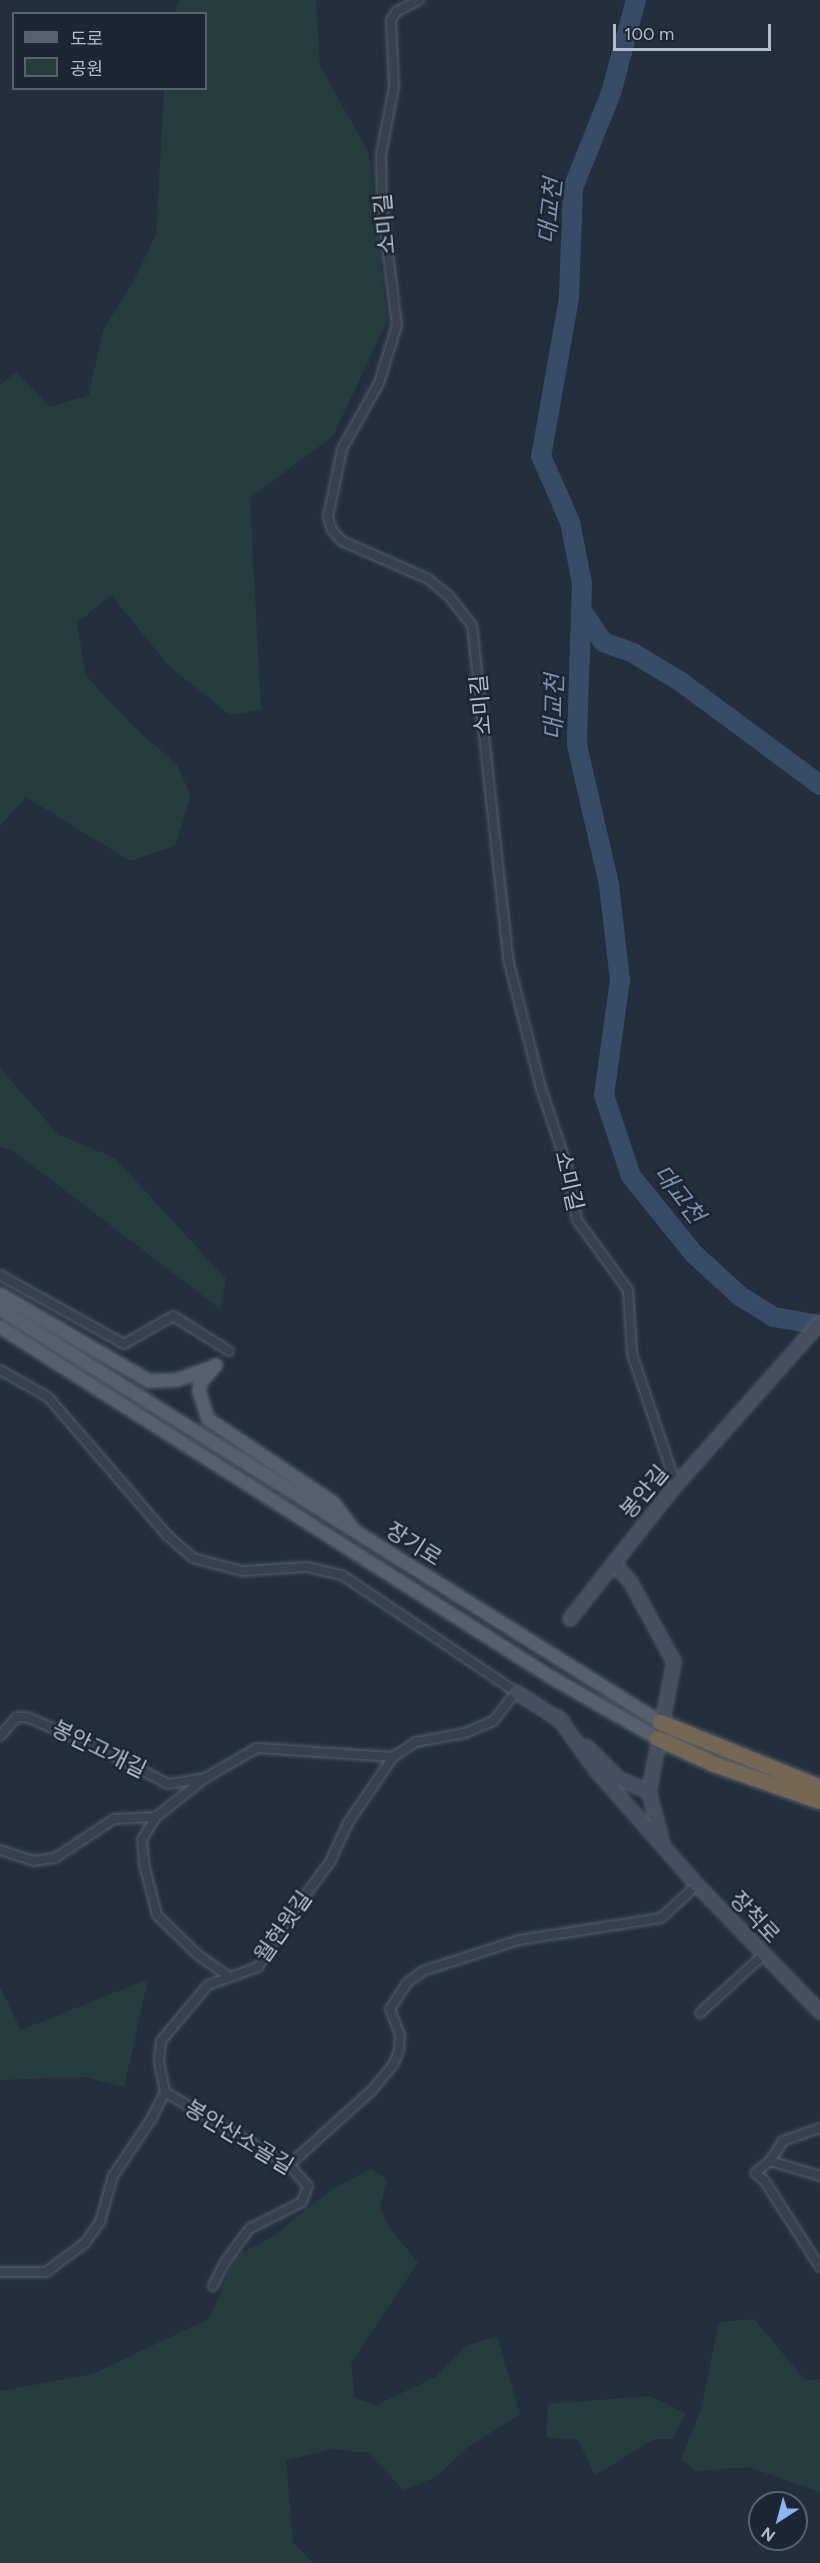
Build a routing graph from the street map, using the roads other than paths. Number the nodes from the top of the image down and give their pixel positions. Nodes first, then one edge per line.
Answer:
1 (419, 0) edge
2 (0, 1275) edge
3 (0, 1294) edge
4 (0, 1309) edge
5 (820, 1323) edge
6 (0, 1327) edge
7 (229, 1351) dead end
8 (0, 1370) edge
9 (676, 1485) junction
10 (355, 1533) junction
11 (614, 1563) junction
12 (570, 1619) dead end
13 (516, 1692) junction
14 (558, 1718) junction
15 (660, 1722) junction
16 (0, 1736) edge
17 (657, 1738) junction
18 (393, 1757) junction
19 (205, 1778) junction
20 (820, 1786) edge
21 (649, 1792) junction
22 (820, 1801) edge
23 (156, 1817) junction
24 (663, 1845) junction
25 (0, 1850) edge
26 (697, 1886) junction
27 (762, 1956) junction
28 (229, 1977) junction
29 (820, 2012) edge
30 (700, 2013) dead end
31 (165, 2092) junction
32 (820, 2128) edge
33 (770, 2161) junction
34 (289, 2165) junction
35 (820, 2176) edge
36 (820, 2267) edge
37 (0, 2272) edge
38 (213, 2286) dead end

1 - 9 street, 소미길
2 - 7 street
3 - 10 main road
4 - 10 main road, 장기로
5 - 9 street, 봉안길
6 - 17 main road, 장기로
8 - 13 street
9 - 11 street, 봉안길
10 - 15 main road, 장기로
11 - 12 street, 봉안길
11 - 15 street
13 - 14 street
13 - 18 street, 월현윗길
14 - 21 street
14 - 24 street, 장척로
15 - 17 street
15 - 20 highway, 장기로
16 - 19 street, 봉안고개길
17 - 21 street
17 - 22 highway, 장기로
18 - 19 street, 봉안고개길
18 - 28 street, 월현윗길
19 - 23 street, 봉안고개길
21 - 24 street
23 - 25 street
23 - 28 street
24 - 26 street, 장척로
26 - 27 street, 장척로
26 - 34 street
27 - 29 street, 장척로
27 - 30 street
28 - 31 street, 월현윗길
31 - 34 street, 봉안산소골길
31 - 37 street
32 - 33 street
33 - 35 street
33 - 36 street
34 - 38 street, 봉안산소골길

